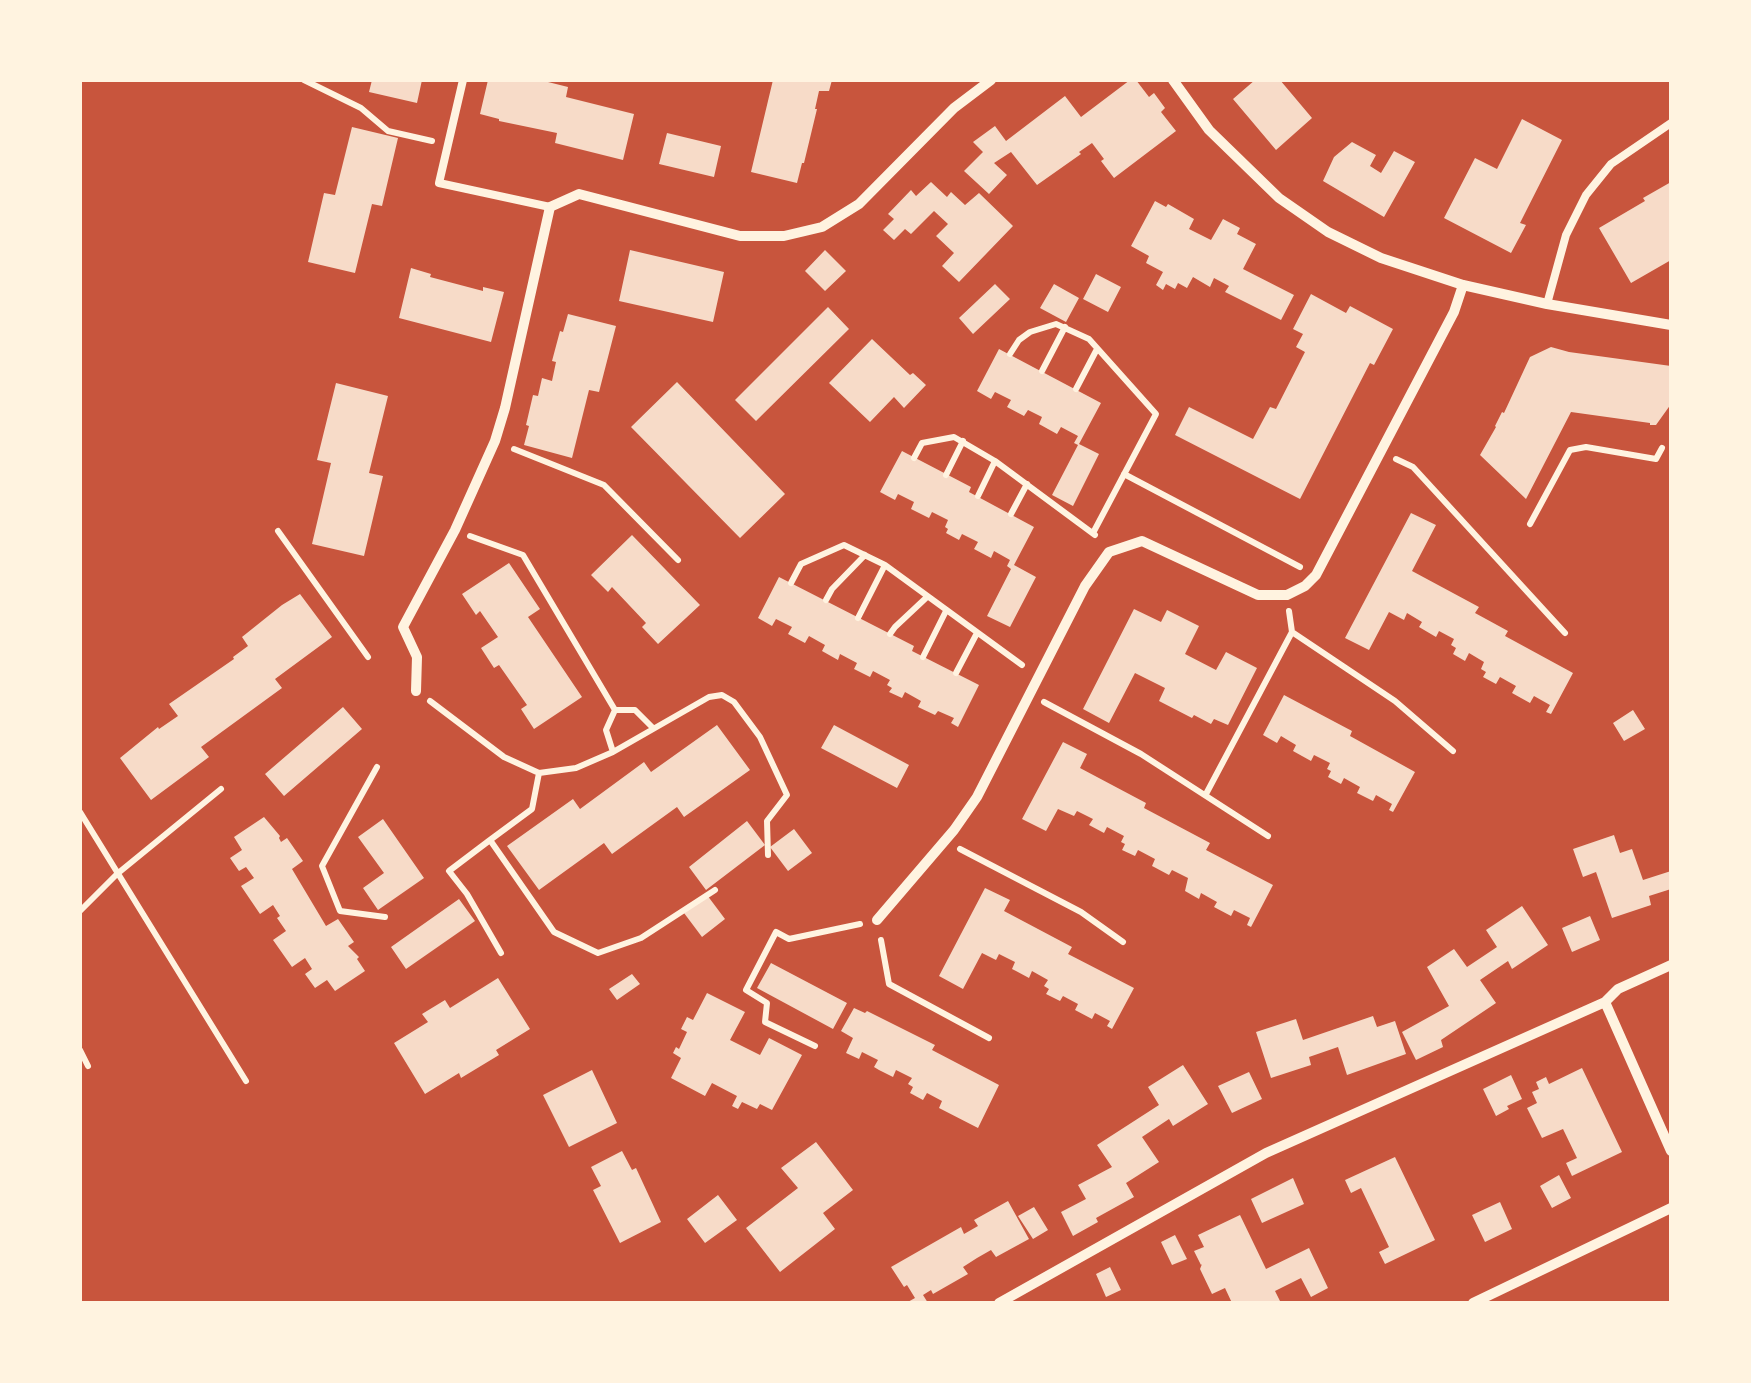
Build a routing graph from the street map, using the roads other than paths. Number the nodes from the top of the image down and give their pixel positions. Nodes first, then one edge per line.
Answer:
1 (463, 80) edge
2 (991, 80) edge
3 (1173, 80) edge
4 (1671, 123) edge
5 (550, 208) junction
6 (1463, 284) junction
7 (1547, 304) junction
8 (1671, 326) edge
9 (416, 691) road end
10 (877, 920) road end
11 (1671, 966) edge
12 (1605, 1002) junction
13 (1671, 1150) edge
14 (1671, 1208) edge
15 (999, 1303) edge
16 (1473, 1303) edge

1 - 5 lane
2 - 5 street
3 - 6 street
4 - 7 lane
5 - 9 street
6 - 7 street
6 - 10 street
7 - 8 street
11 - 12 street
12 - 13 street
12 - 15 street
14 - 16 street

